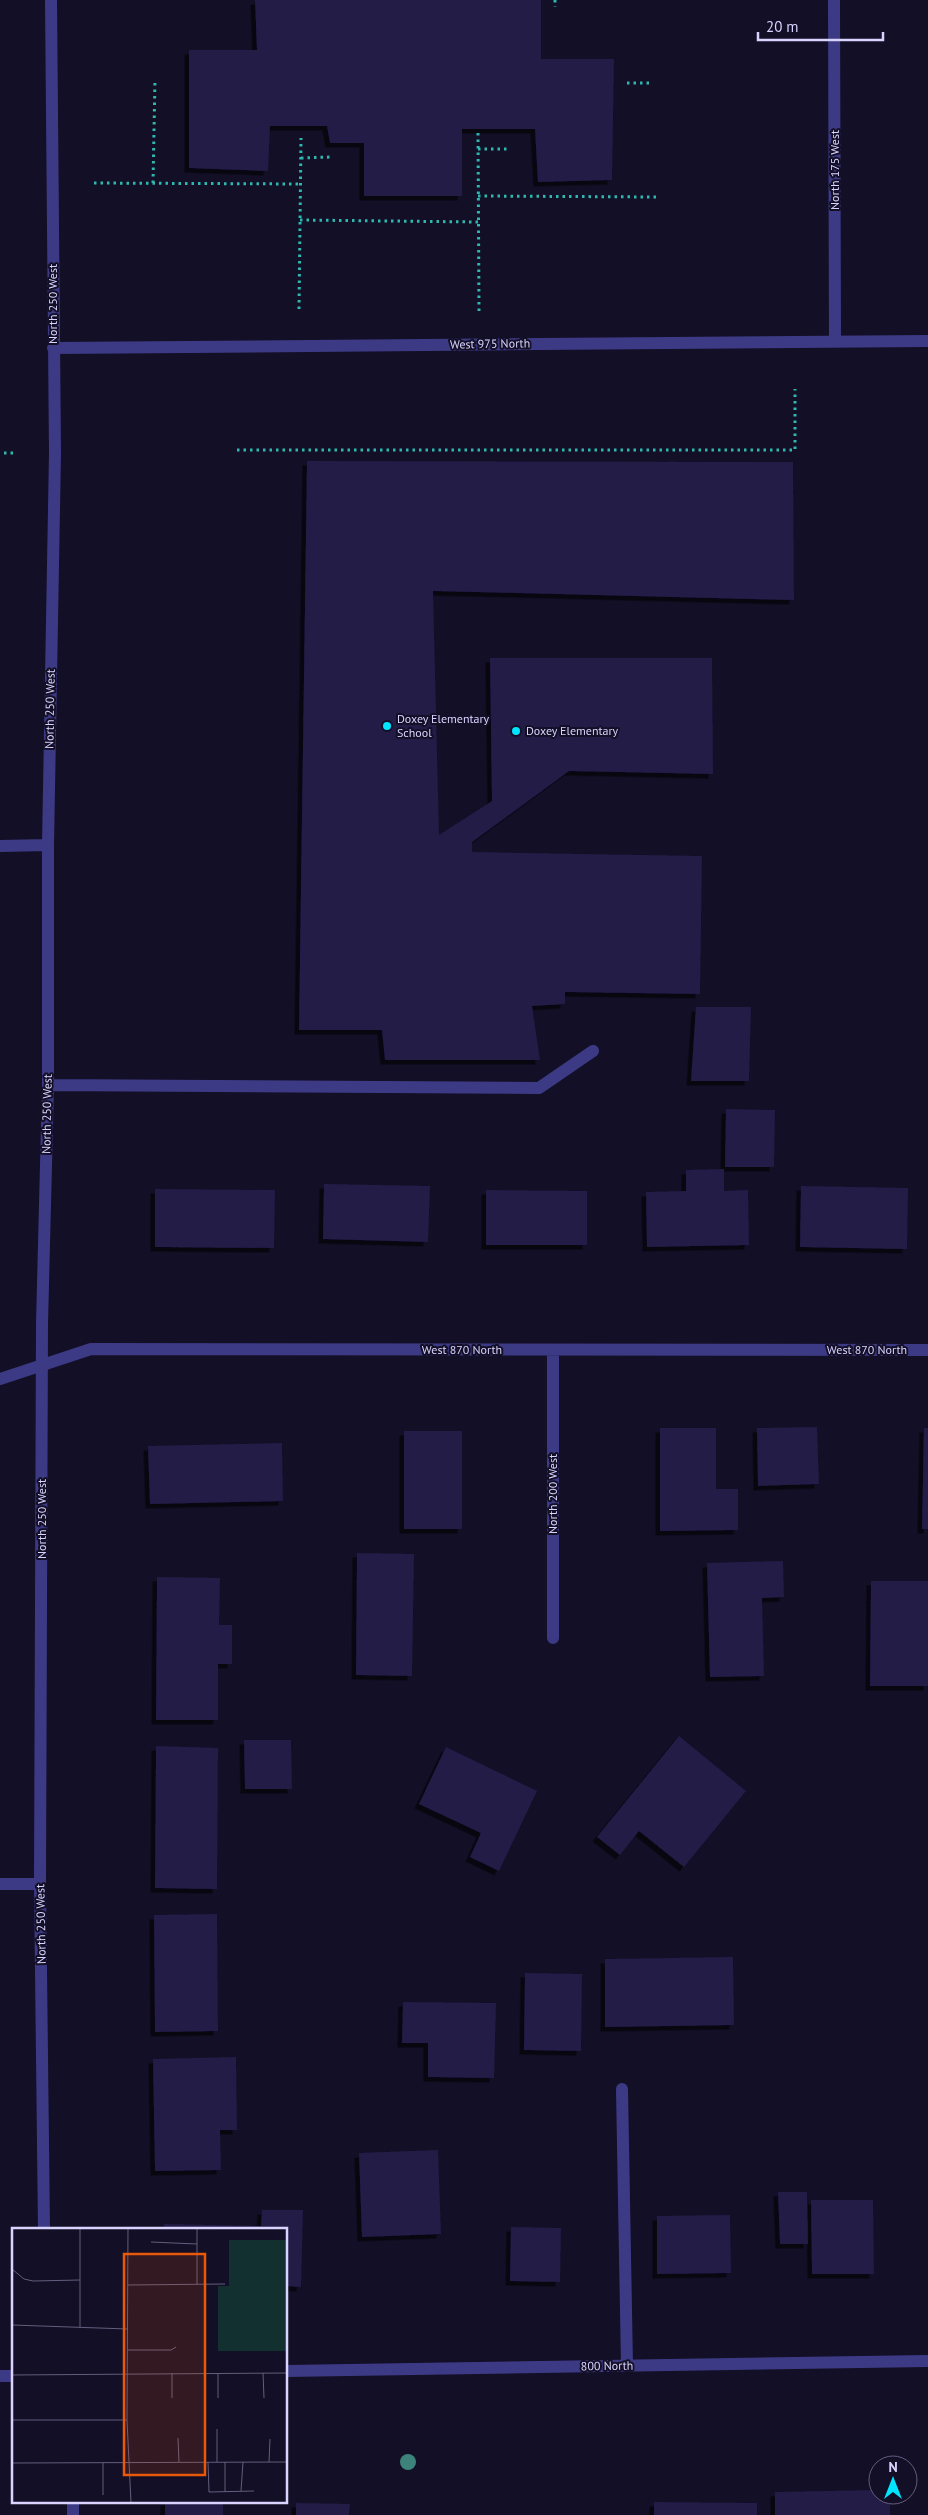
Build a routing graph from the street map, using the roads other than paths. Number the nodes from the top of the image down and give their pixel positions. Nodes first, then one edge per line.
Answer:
1 (51, 0) edge
2 (834, 0) edge
3 (835, 341) junction
4 (928, 341) edge
5 (53, 348) junction
6 (48, 845) junction
7 (0, 846) edge
8 (593, 1051) dead end
9 (48, 1085) junction
10 (928, 1350) edge
11 (553, 1351) junction
12 (42, 1366) junction
13 (0, 1379) edge
14 (553, 1638) dead end
15 (0, 1884) edge
16 (40, 1884) junction
17 (622, 2089) dead end
18 (44, 2228) edge
19 (928, 2361) edge
20 (627, 2366) junction
21 (288, 2371) edge
22 (73, 2502) edge
23 (73, 2515) edge

1 - 5 street, North 250 West
2 - 3 street, North 175 West
3 - 4 street, West 975 North
3 - 5 street, West 975 North
5 - 6 street, North 250 West
6 - 7 street
6 - 9 street, North 250 West
8 - 9 street
9 - 12 street, North 250 West
10 - 11 street, West 870 North
11 - 12 street, West 870 North
11 - 14 street, North 200 West
12 - 13 street, West 870 North
12 - 16 street, North 250 West
15 - 16 street
16 - 18 street, North 250 West
17 - 20 street
19 - 20 street, 800 North
20 - 21 street, 800 North
22 - 23 street

